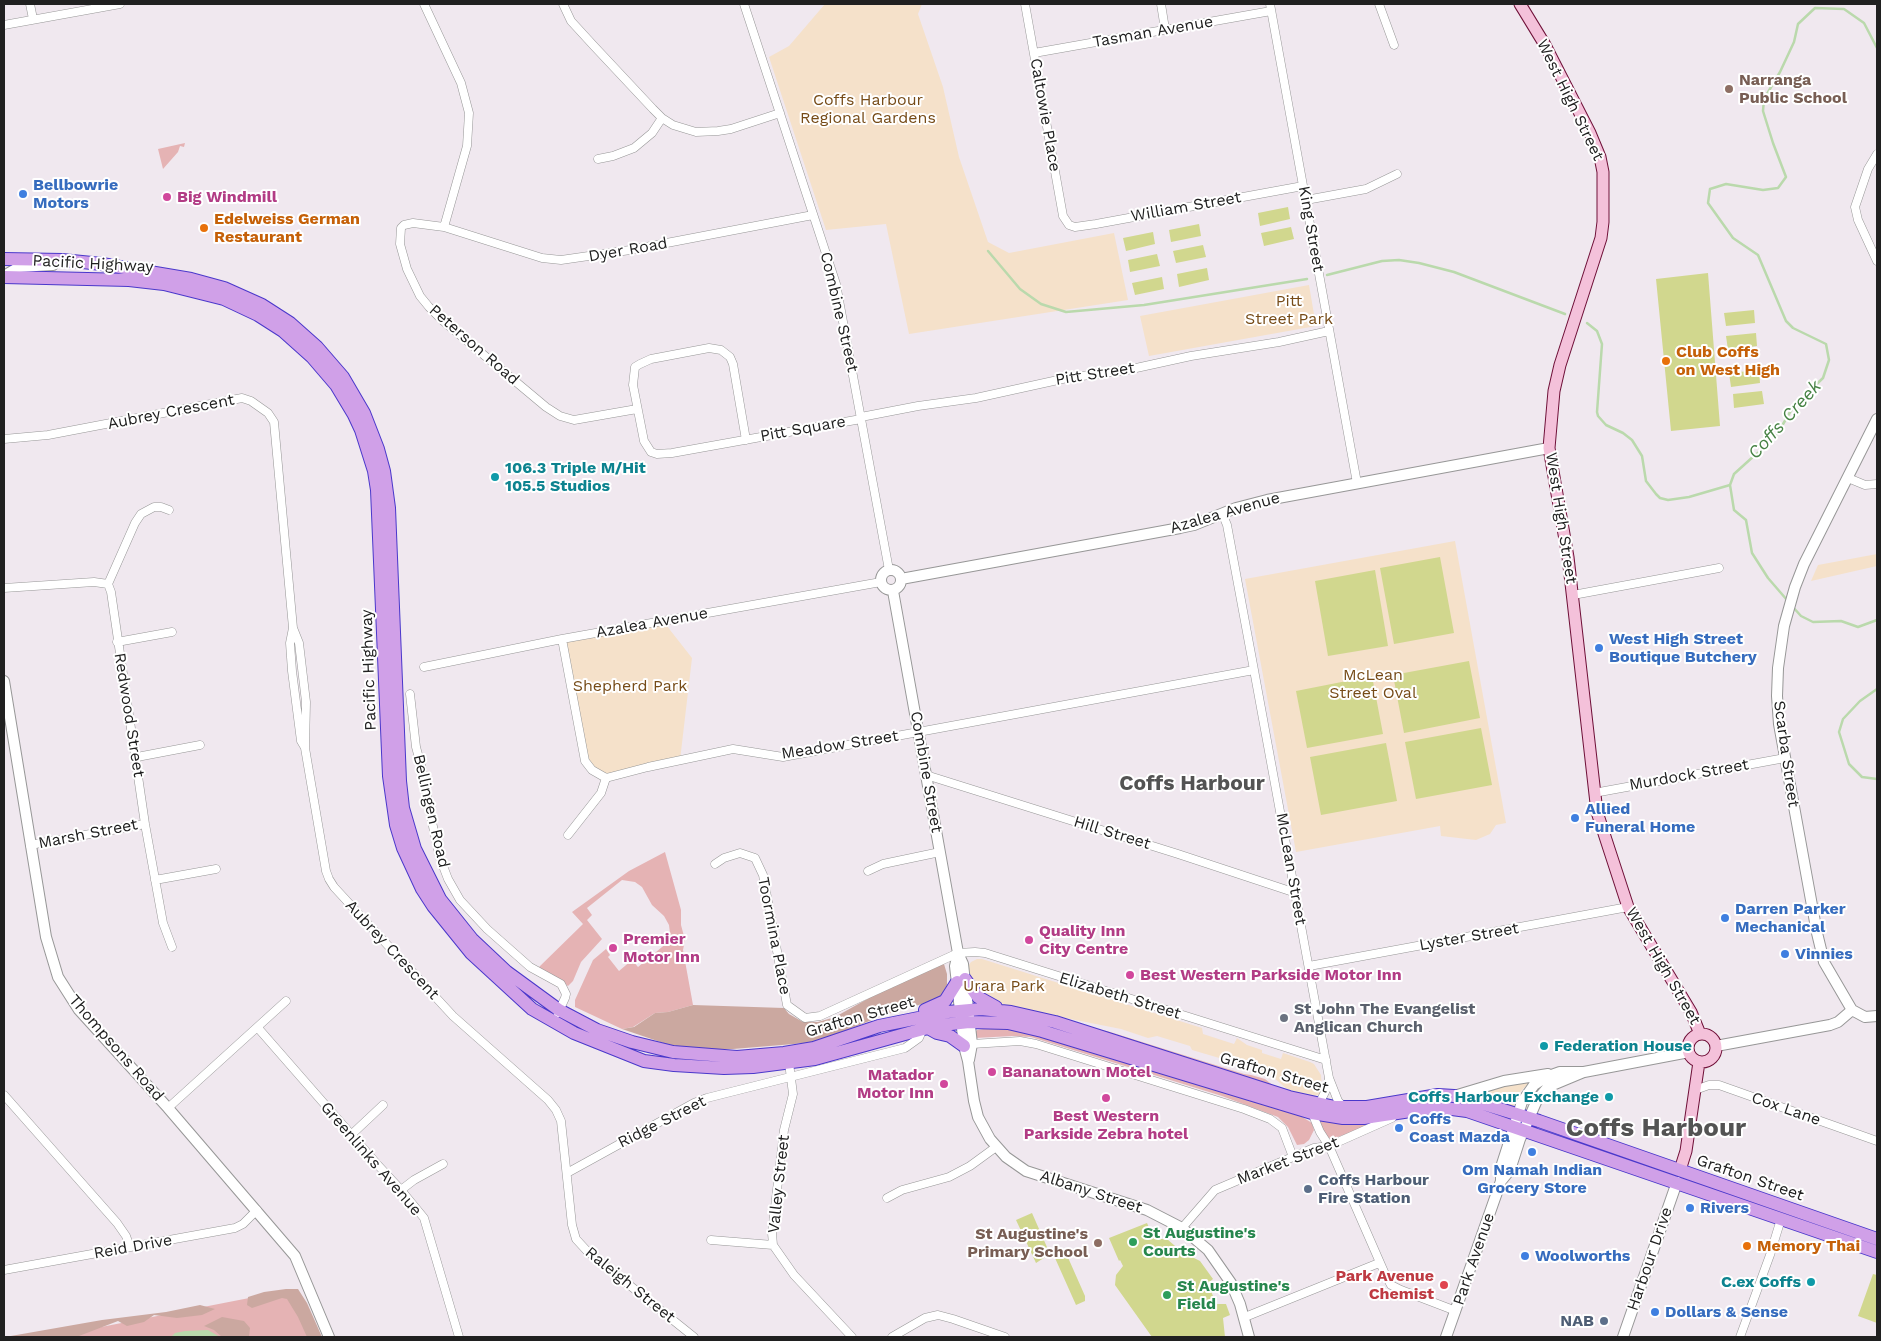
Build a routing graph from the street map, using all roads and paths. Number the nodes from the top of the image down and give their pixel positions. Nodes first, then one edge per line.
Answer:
1 (30, 4) edge
2 (120, 4) edge
3 (424, 4) edge
4 (563, 4) edge
5 (744, 4) edge
6 (1025, 4) edge
7 (1161, 4) edge
8 (1379, 4) edge
9 (1520, 4) edge
10 (1270, 7) edge
11 (33, 19) junction
12 (4, 25) edge
13 (1166, 29) junction
14 (1394, 45) dead end
15 (1034, 53) junction
16 (780, 112) junction
17 (662, 118) junction
18 (1877, 154) edge
19 (598, 159) dead end
20 (1397, 174) dead end
21 (1303, 186) junction
22 (1306, 200) junction
23 (813, 215) junction
24 (1069, 225) joint
25 (444, 228) junction
26 (4, 259) edge
27 (72, 261) junction
28 (1877, 261) edge
29 (4, 276) edge
30 (1329, 331) junction
31 (637, 409) junction
32 (861, 418) junction
33 (1877, 419) edge
34 (4, 439) edge
35 (746, 440) junction
36 (1549, 448) junction
37 (1848, 478) junction
38 (1357, 484) junction
39 (1877, 484) edge
40 (169, 510) dead end
41 (1222, 513) junction
42 (1719, 568) dead end
43 (889, 570) junction
44 (901, 578) junction
45 (881, 582) junction
46 (108, 584) junction
47 (4, 588) edge
48 (893, 591) junction
49 (1573, 595) junction
50 (172, 632) dead end
51 (562, 639) junction
52 (117, 642) junction
53 (424, 667) dead end
54 (1254, 670) junction
55 (4, 681) edge
56 (410, 694) dead end
57 (919, 732) junction
58 (200, 745) dead end
59 (136, 757) junction
60 (1785, 758) junction
61 (926, 775) junction
62 (606, 778) junction
63 (1594, 793) junction
64 (145, 824) junction
65 (568, 835) dead end
66 (30, 845) junction
67 (940, 852) junction
68 (715, 864) dead end
69 (216, 869) dead end
70 (868, 872) dead end
71 (155, 880) junction
72 (1296, 893) junction
73 (1628, 907) junction
74 (172, 947) dead end
75 (958, 953) junction
76 (1309, 966) junction
77 (961, 981) junction
78 (286, 1001) dead end
79 (1002, 1010) junction
80 (1852, 1010) junction
81 (556, 1016) junction
82 (965, 1016) junction
83 (1877, 1016) edge
84 (805, 1018) joint
85 (879, 1026) junction
86 (258, 1028) junction
87 (927, 1032) junction
88 (1700, 1034) junction
89 (968, 1045) junction
90 (1716, 1046) junction
91 (801, 1050) joint
92 (1689, 1052) junction
93 (1326, 1060) junction
94 (1699, 1062) junction
95 (789, 1063) junction
96 (1584, 1072) junction
97 (1554, 1074) junction
98 (791, 1077) junction
99 (1329, 1078) junction
100 (1695, 1090) junction
101 (4, 1096) edge
102 (1454, 1096) junction
103 (383, 1105) dead end
104 (168, 1108) junction
105 (1315, 1108) junction
106 (1345, 1108) junction
107 (556, 1110) joint
108 (1407, 1111) junction
109 (1521, 1122) junction
110 (351, 1135) junction
111 (1877, 1141) edge
112 (1329, 1146) junction
113 (996, 1147) junction
114 (1293, 1157) junction
115 (443, 1164) dead end
116 (567, 1173) junction
117 (1679, 1176) junction
118 (401, 1190) junction
119 (887, 1198) dead end
120 (257, 1210) junction
121 (1781, 1219) junction
122 (1182, 1228) junction
123 (1877, 1239) edge
124 (711, 1240) dead end
125 (773, 1245) junction
126 (130, 1247) junction
127 (1877, 1252) edge
128 (1379, 1263) junction
129 (4, 1270) edge
130 (1456, 1311) junction
131 (1245, 1317) junction
132 (330, 1337) edge
133 (459, 1337) edge
134 (694, 1337) edge
135 (852, 1337) edge
136 (892, 1337) edge
137 (1006, 1337) edge
138 (1249, 1337) edge
139 (1446, 1337) edge
140 (1623, 1337) edge
141 (1740, 1337) edge

1 - 11 street
2 - 11 street
3 - 25 street
4 - 17 street
5 - 16 street, Combine Street
6 - 15 street, Caltowie Place
7 - 13 street
8 - 14 street
9 - 36 main road, West High Street
10 - 13 street, Tasman Avenue
10 - 21 street, King Street
11 - 12 street
13 - 15 street, Tasman Avenue
15 - 24 street, Caltowie Place
16 - 17 street
16 - 23 street, Combine Street
17 - 19 street
18 - 28 street
20 - 22 street
21 - 22 street, King Street
21 - 24 street, William Street
22 - 30 street, King Street
23 - 25 street, Dyer Road
23 - 32 street, Combine Street
25 - 31 street, Peterson Road
26 - 27 highway, Pacific Highway
27 - 29 street, Pacific Highway
27 - 81 highway, Pacific Highway
29 - 81 highway, Pacific Highway
30 - 32 street, Pitt Street
30 - 38 street, King Street
31 - 35 street, Pitt Square
31 - 35 street, Pitt Square
32 - 35 street, Pitt Square
32 - 43 street, Combine Street
33 - 37 street, Scarba Street
34 - 107 street, Aubrey Crescent
36 - 38 street, Azalea Avenue
36 - 49 main road, West High Street
37 - 39 street
37 - 60 street, Scarba Street
38 - 41 street, Azalea Avenue
40 - 46 street
41 - 44 street, Azalea Avenue
41 - 54 street, McLean Street
42 - 49 street
43 - 44 street
43 - 45 street
44 - 48 street
45 - 48 street
45 - 51 street, Azalea Avenue
46 - 47 street
46 - 52 street, Redwood Street
48 - 57 street, Combine Street
49 - 63 main road, West High Street
50 - 52 street
51 - 53 street, Azalea Avenue
51 - 62 street
52 - 59 street, Redwood Street
54 - 57 street, Meadow Street
54 - 72 street, McLean Street
55 - 66 street, Thompsons Road
56 - 81 street, Bellingen Road
57 - 61 street, Combine Street
57 - 62 street, Meadow Street
58 - 59 street
59 - 64 street, Redwood Street
60 - 63 street, Murdock Street
60 - 80 street, Scarba Street
61 - 67 street, Combine Street
61 - 72 street, Hill Street
62 - 65 street
63 - 73 main road, West High Street
64 - 66 street, Marsh Street
64 - 71 street, Redwood Street
66 - 104 street, Thompsons Road
67 - 70 street
67 - 75 street, Combine Street
68 - 84 street, Toormina Place
69 - 71 street
71 - 74 street, Redwood Street
72 - 76 street, McLean Street
73 - 76 street, Lyster Street
73 - 88 main road, West High Street
75 - 77 street, Combine Street
75 - 84 street, Elizabeth Street
75 - 93 street, Elizabeth Street
76 - 93 street, McLean Street
77 - 79 highway
77 - 82 street, Combine Street
77 - 85 highway
78 - 86 street
79 - 82 highway, Grafton Street
79 - 105 highway, Grafton Street
80 - 83 street
80 - 90 street
81 - 91 highway, Pacific Highway
81 - 95 highway, Pacific Highway
82 - 85 highway, Grafton Street
82 - 87 highway, Grafton Street
82 - 89 street, Albany Street
82 - 105 highway, Grafton Street
85 - 91 highway, Grafton Street
86 - 104 street
86 - 110 street, Greenlinks Avenue
87 - 89 highway
87 - 95 highway, Grafton Street
87 - 98 street, Grafton Street
88 - 90 main road
88 - 92 main road
89 - 113 street, Albany Street
89 - 114 street
90 - 94 main road
92 - 94 main road
92 - 96 street
93 - 99 street, McLean Street
94 - 100 main road
95 - 98 street, Valley Street
96 - 97 street, Park Avenue
96 - 109 street, Park Avenue
97 - 102 street
97 - 109 street, Park Avenue
98 - 116 street, Ridge Street
98 - 125 street, Valley Street
99 - 105 street, McLean Street
99 - 106 street, McLean Street
100 - 111 street, Cox Lane
100 - 117 main road
101 - 126 street
102 - 106 highway, Grafton Street
102 - 109 highway, Grafton Street
103 - 110 street
104 - 120 street, Thompsons Road
105 - 106 highway, Grafton Street
105 - 108 highway, Grafton Street
105 - 112 street
107 - 116 street, Raleigh Street
108 - 109 highway, Grafton Street
108 - 112 street, Market Street
109 - 117 highway, Grafton Street
109 - 130 street, Park Avenue
110 - 118 street, Greenlinks Avenue
112 - 114 street, Market Street
112 - 128 street
113 - 119 street
113 - 122 street, Albany Street
114 - 122 street, Market Street
115 - 118 street
116 - 134 street, Raleigh Street
117 - 121 highway, Grafton Street
117 - 123 highway, Grafton Street
117 - 140 street, Harbour Drive
118 - 133 street, Greenlinks Avenue
120 - 126 street, Reid Drive
120 - 132 street, Thompsons Road
121 - 127 highway, Grafton Street
121 - 141 street
122 - 131 street, Albany Street
124 - 125 street
125 - 135 street, Valley Street
126 - 129 street, Reid Drive
128 - 130 street
128 - 131 street
130 - 139 street, Park Avenue
131 - 138 street, Albany Street
136 - 137 street

